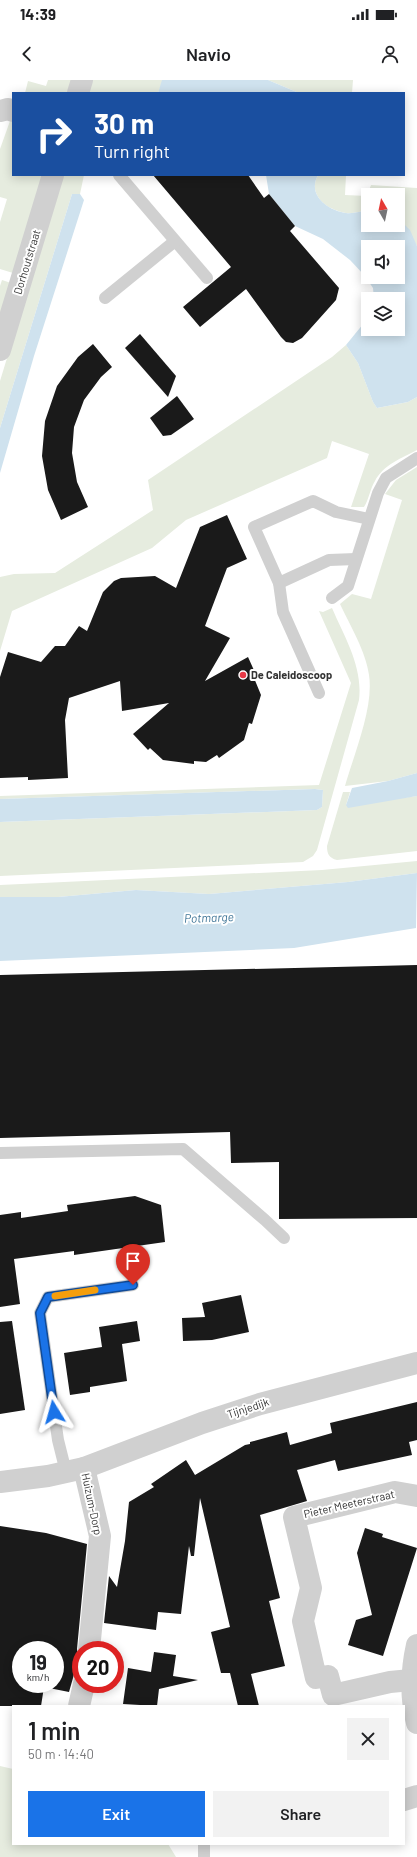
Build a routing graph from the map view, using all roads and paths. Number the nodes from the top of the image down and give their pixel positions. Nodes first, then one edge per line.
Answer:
1 (82, 80) edge
2 (78, 92) edge
3 (0, 111) edge
4 (12, 111) edge
5 (53, 176) edge
6 (120, 176) edge
7 (175, 240) junction
8 (207, 278) dead end
9 (105, 298) dead end
10 (0, 350) edge
11 (417, 458) edge
12 (369, 519) junction
13 (356, 559) junction
14 (279, 583) junction
15 (332, 598) dead end
16 (319, 693) dead end
17 (0, 1153) edge
18 (284, 1238) dead end
19 (133, 1285) dead end
20 (417, 1364) edge
21 (75, 1470) junction
22 (0, 1482) edge
23 (417, 1496) edge
24 (90, 1641) edge
25 (417, 1645) edge
26 (411, 1680) junction
27 (82, 1693) edge
28 (79, 1705) edge
29 (417, 1723) edge
30 (417, 1796) edge
31 (405, 1800) edge
32 (204, 1845) edge
33 (204, 1857) edge

1 - 2 street
3 - 4 street
5 - 10 street, Dorhoutstraat
6 - 7 lane
7 - 8 lane
7 - 9 lane
11 - 12 lane
12 - 13 lane
12 - 14 lane
13 - 14 lane
13 - 15 lane
14 - 16 lane
17 - 18 lane
19 - 21 lane
20 - 21 street, Tijnjedijk
21 - 22 street, Huizum-Dorp
21 - 24 street, Huizum-Dorp
23 - 26 street, Pieter Meeterstraat
25 - 26 street
26 - 29 street
27 - 28 street
30 - 31 street
32 - 33 lane

